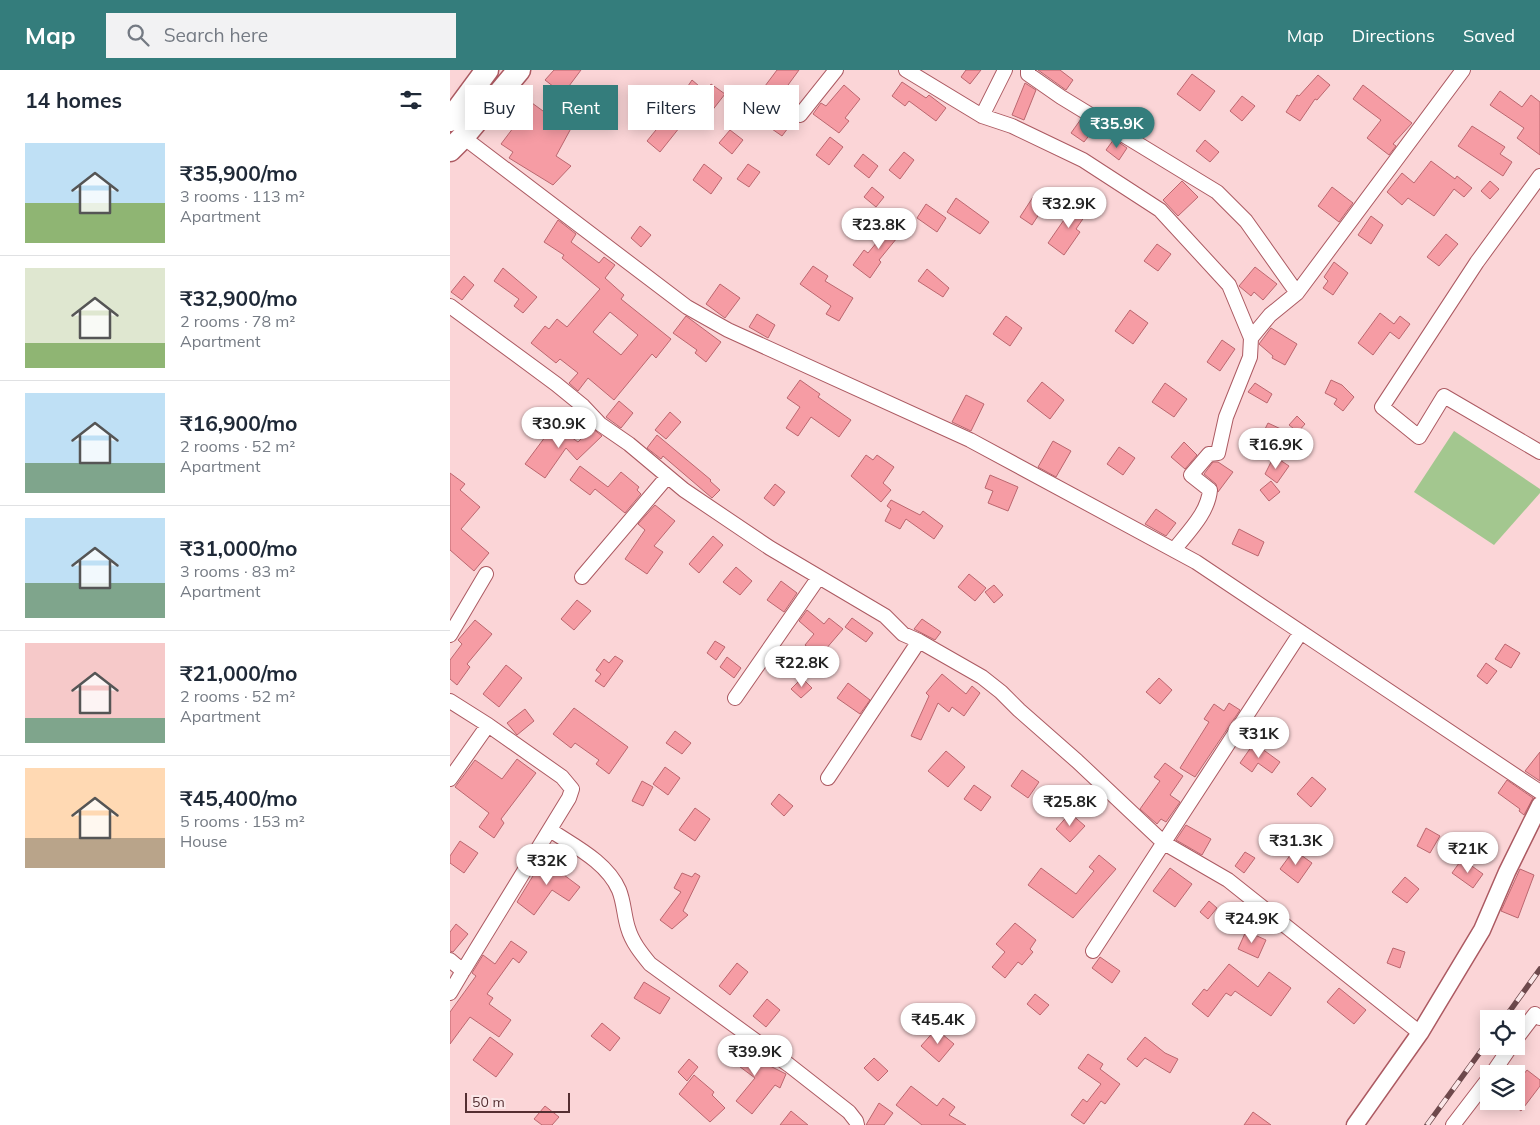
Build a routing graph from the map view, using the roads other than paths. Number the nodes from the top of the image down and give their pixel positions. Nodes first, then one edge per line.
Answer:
1 (487, 70) edge
2 (519, 70) edge
3 (836, 70) edge
4 (906, 70) edge
5 (1005, 70) edge
6 (1028, 70) edge
7 (1463, 70) edge
8 (800, 115) dead end
9 (982, 116) junction
10 (454, 136) edge
11 (1540, 176) edge
12 (1297, 293) junction
13 (450, 306) edge
14 (1251, 338) junction
15 (1540, 452) edge
16 (667, 477) junction
17 (1174, 550) junction
18 (486, 574) dead end
19 (582, 577) dead end
20 (819, 577) junction
21 (1300, 632) junction
22 (450, 635) edge
23 (919, 641) junction
24 (735, 698) dead end
25 (450, 701) edge
26 (488, 725) junction
27 (828, 778) dead end
28 (450, 779) edge
29 (1540, 792) edge
30 (1540, 805) edge
31 (550, 830) junction
32 (1164, 843) junction
33 (1093, 951) dead end
34 (450, 960) edge
35 (463, 971) junction
36 (450, 994) edge
37 (1540, 1018) edge
38 (1525, 1027) edge
39 (1420, 1033) junction
40 (1480, 1090) edge
41 (856, 1125) edge
42 (1355, 1125) edge
43 (1453, 1125) edge

1 - 10 highway
2 - 10 highway
3 - 8 street
4 - 9 street
5 - 9 street
6 - 12 street
7 - 12 street
9 - 14 street
10 - 17 street
11 - 15 street
12 - 14 street
13 - 16 street
14 - 17 street
16 - 19 street
16 - 20 street
17 - 21 street
18 - 22 street
20 - 23 street
20 - 24 street
21 - 29 street
21 - 32 street
23 - 27 street
23 - 32 street
25 - 26 street
26 - 28 street
26 - 31 street
30 - 39 street
31 - 35 street
31 - 41 street
32 - 33 street
32 - 39 street
34 - 35 street
35 - 36 street
37 - 38 street
39 - 42 street
40 - 43 street

